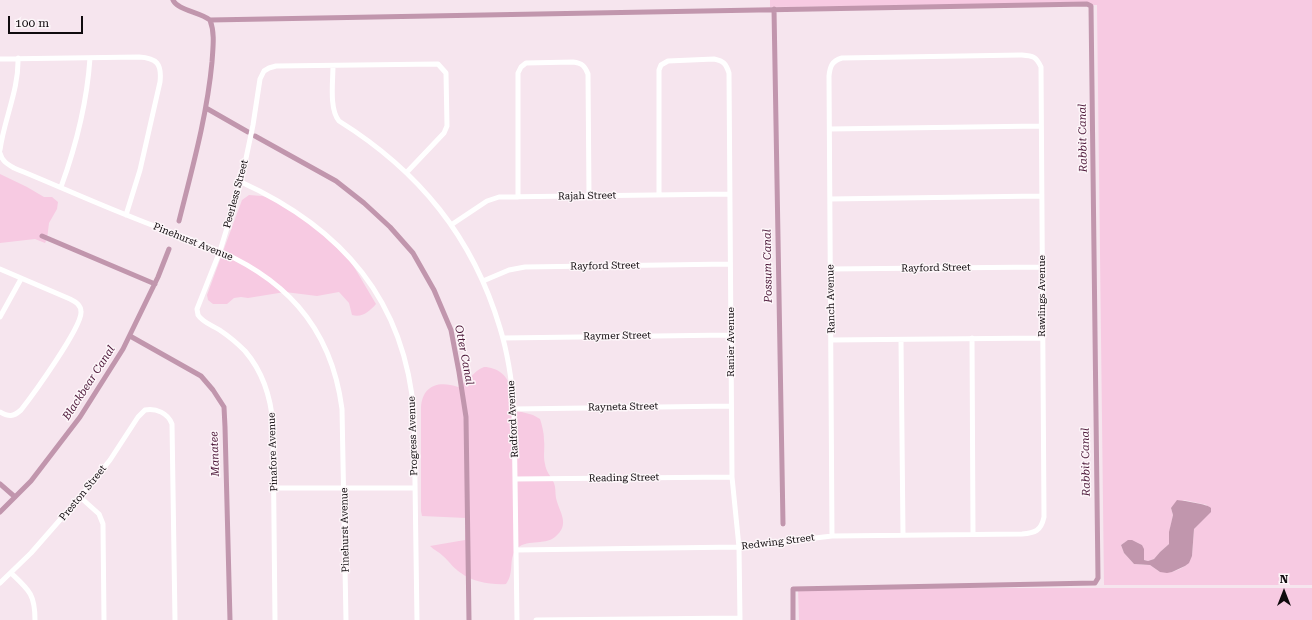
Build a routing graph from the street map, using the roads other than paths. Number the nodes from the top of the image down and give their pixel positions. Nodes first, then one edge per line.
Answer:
1 (18, 58) junction
2 (90, 58) junction
3 (0, 59) edge
4 (832, 63) joint
5 (333, 66) junction
6 (1041, 126) junction
7 (830, 129) junction
8 (0, 150) edge
9 (1, 155) edge
10 (407, 172) junction
11 (241, 182) junction
12 (61, 187) junction
13 (730, 194) junction
14 (659, 195) junction
15 (589, 196) junction
16 (1041, 196) junction
17 (518, 197) junction
18 (830, 199) junction
19 (126, 215) junction
20 (451, 224) junction
21 (220, 251) junction
22 (730, 264) junction
23 (1042, 267) junction
24 (0, 269) edge
25 (830, 269) junction
26 (22, 279) junction
27 (483, 281) junction
28 (198, 315) joint
29 (0, 317) edge
30 (730, 335) junction
31 (503, 338) junction
32 (972, 338) junction
33 (1042, 338) junction
34 (831, 340) junction
35 (901, 340) junction
36 (731, 406) junction
37 (514, 409) junction
38 (0, 412) edge
39 (732, 477) junction
40 (515, 479) junction
41 (274, 488) junction
42 (344, 488) junction
43 (414, 488) junction
44 (80, 497) junction
45 (1039, 530) joint
46 (973, 534) junction
47 (903, 535) junction
48 (832, 536) junction
49 (739, 547) junction
50 (516, 550) junction
51 (11, 573) junction
52 (0, 583) edge
53 (740, 619) edge
54 (35, 620) edge
55 (104, 620) edge
56 (175, 620) edge
57 (275, 620) edge
58 (346, 620) edge
59 (416, 620) edge
60 (517, 620) edge
61 (536, 620) edge

1 - 2 street
1 - 3 street
1 - 8 street
2 - 12 street
2 - 19 street
4 - 6 street, Rawlings Avenue
4 - 7 street, Ranch Avenue
5 - 10 street, Radford Avenue
5 - 10 street
5 - 11 street, Peerless Street
6 - 7 street
6 - 16 street, Rawlings Avenue
7 - 18 street, Ranch Avenue
9 - 12 street, Pinehurst Avenue
10 - 20 street, Radford Avenue
11 - 21 street, Peerless Street
11 - 43 street, Progress Avenue
12 - 19 street, Pinehurst Avenue
13 - 14 street, Rajah Street
13 - 14 street, Ranier Avenue
13 - 22 street, Ranier Avenue
14 - 15 street, Rajah Street
15 - 17 street, Rajah Street
15 - 17 street
16 - 18 street
16 - 23 street, Rawlings Avenue
17 - 20 street, Rajah Street
18 - 25 street, Ranch Avenue
19 - 21 street, Pinehurst Avenue
20 - 27 street, Radford Avenue
21 - 28 street, Peerless Street
21 - 42 street, Pinehurst Avenue
22 - 27 street, Rayford Street
22 - 30 street, Ranier Avenue
23 - 25 street, Rayford Street
23 - 33 street, Rawlings Avenue
24 - 26 street
25 - 34 street, Ranch Avenue
26 - 29 street
26 - 38 street
27 - 31 street, Radford Avenue
28 - 41 street, Pinafore Avenue
30 - 31 street, Raymer Street
30 - 36 street, Ranier Avenue
31 - 37 street, Radford Avenue
32 - 33 street
32 - 35 street
32 - 46 street
33 - 45 street, Rawlings Avenue
34 - 35 street
34 - 48 street, Ranch Avenue
35 - 47 street
36 - 37 street, Rayneta Street
36 - 39 street, Ranier Avenue
37 - 40 street, Radford Avenue
39 - 40 street, Reading Street
39 - 49 street, Ranier Avenue
40 - 50 street, Radford Avenue
41 - 42 street
41 - 57 street, Pinafore Avenue
42 - 43 street
42 - 58 street, Pinehurst Avenue
43 - 59 street, Progress Avenue
44 - 51 street, Preston Street
44 - 55 street
44 - 56 street, Preston Street
45 - 46 street, Redwing Street
46 - 47 street, Redwing Street
47 - 48 street, Redwing Street
48 - 49 street, Redwing Street
49 - 50 street, Redwing Street
49 - 53 street, Ranier Avenue
50 - 60 street, Radford Avenue
51 - 52 street, Preston Street
51 - 54 street
53 - 61 street

